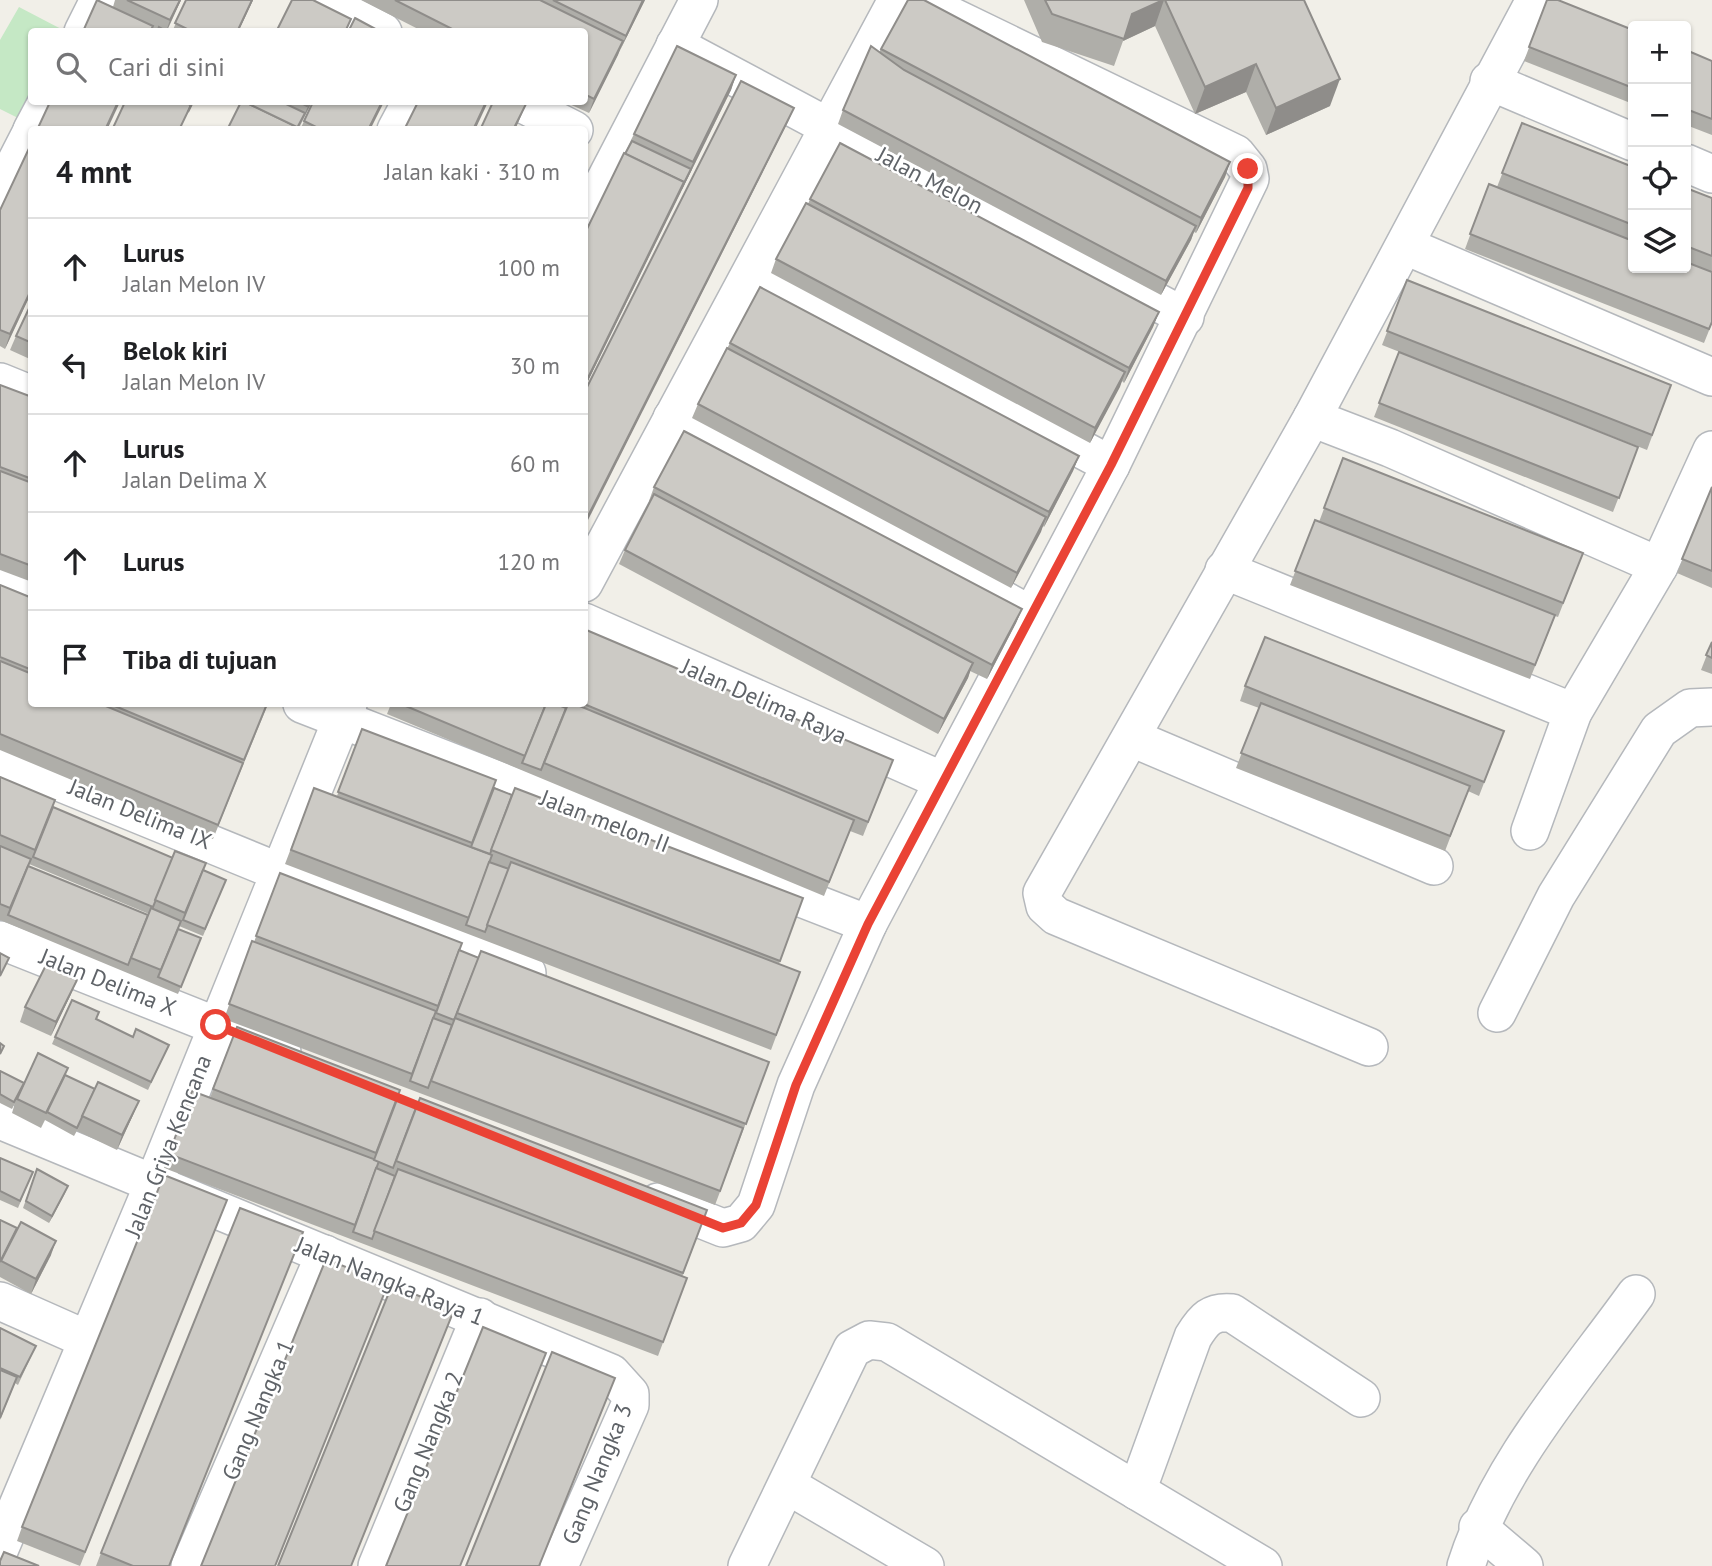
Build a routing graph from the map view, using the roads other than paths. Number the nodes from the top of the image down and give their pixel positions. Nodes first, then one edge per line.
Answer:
1 (99, 0) edge
2 (322, 0) edge
3 (897, 0) edge
4 (918, 0) edge
5 (1535, 0) edge
6 (690, 3) edge
7 (85, 28) edge
8 (375, 28) edge
9 (675, 45) junction
10 (1489, 81) junction
11 (45, 105) edge
12 (409, 105) edge
13 (525, 105) edge
14 (31, 126) edge
15 (398, 126) edge
16 (566, 126) edge
17 (829, 126) junction
18 (588, 137) edge
19 (21, 140) edge
20 (1628, 140) edge
21 (619, 152) junction
22 (1691, 165) edge
23 (1712, 174) edge
24 (0, 192) edge
25 (588, 213) edge
26 (1406, 246) junction
27 (752, 274) junction
28 (1185, 317) junction
29 (1712, 377) edge
30 (0, 382) edge
31 (28, 393) edge
32 (672, 418) junction
33 (1312, 418) junction
34 (1712, 450) edge
35 (1111, 465) junction
36 (1660, 566) junction
37 (1224, 570) junction
38 (588, 576) edge
39 (0, 583) edge
40 (28, 594) edge
41 (1031, 615) junction
42 (588, 624) edge
43 (320, 707) edge
44 (1712, 707) edge
45 (344, 711) edge
46 (1573, 712) junction
47 (1132, 738) junction
48 (0, 758) edge
49 (943, 781) junction
50 (1530, 831) dead end
51 (1434, 866) dead end
52 (281, 870) junction
53 (868, 924) junction
54 (0, 940) edge
55 (564, 989) edge
56 (1497, 1013) dead end
57 (216, 1025) junction
58 (1369, 1047) dead end
59 (317, 1066) edge
60 (0, 1120) edge
61 (155, 1183) junction
62 (622, 1187) edge
63 (325, 1254) junction
64 (1636, 1294) dead end
65 (0, 1301) edge
66 (480, 1317) junction
67 (88, 1340) junction
68 (624, 1383) joint
69 (1360, 1398) dead end
70 (13, 1484) edge
71 (787, 1485) junction
72 (1138, 1491) junction
73 (1478, 1527) junction
74 (0, 1548) edge
75 (0, 1557) edge
76 (23, 1566) edge
77 (190, 1566) edge
78 (377, 1566) edge
79 (559, 1566) edge
80 (747, 1566) edge
81 (925, 1566) edge
82 (1263, 1566) edge
83 (1466, 1566) edge
84 (1524, 1566) edge

1 - 7 street
2 - 8 street
3 - 17 street
4 - 28 street
5 - 10 street
6 - 9 street
9 - 17 street, Jalan Melon
9 - 21 street
10 - 20 street
10 - 26 street
11 - 14 street
12 - 15 street
13 - 16 street
17 - 27 street
17 - 28 street, Jalan Melon
18 - 21 street
19 - 24 street
21 - 25 street
22 - 23 street
26 - 29 street
26 - 33 street
27 - 32 street
27 - 35 street
28 - 35 street
30 - 31 street
32 - 38 street
32 - 41 street
33 - 36 street
33 - 37 street
34 - 36 street
35 - 41 street
36 - 46 street
37 - 46 street
37 - 47 street
39 - 40 street
41 - 49 street
42 - 49 street, Jalan Delima Raya
43 - 45 street, Jalan melon II
44 - 56 street
45 - 52 street, Jalan Griya Kencana
45 - 53 street, Jalan melon II
46 - 50 street
47 - 51 street
47 - 58 street
48 - 52 street, Jalan Delima IX
49 - 53 street
52 - 55 street, Jalan Delima IX
52 - 57 street, Jalan Griya Kencana
53 - 62 street
54 - 57 street, Jalan Delima X
57 - 59 street, Jalan Delima X
57 - 61 street, Jalan Griya Kencana
60 - 61 street, Jalan Nangka Raya 1
61 - 63 street, Jalan Nangka Raya 1
61 - 67 street, Jalan Griya Kencana
63 - 66 street, Jalan Nangka Raya 1
63 - 77 street, Gang Nangka 1
64 - 73 street
65 - 67 street
66 - 68 street, Jalan Nangka Raya 1
66 - 78 street, Gang Nangka 2
67 - 70 street, Jalan Griya Kencana
68 - 79 street, Gang Nangka 3
69 - 72 street
70 - 74 street, Jalan Griya Kencana
71 - 72 street
71 - 80 street
71 - 81 street
72 - 82 street
73 - 83 street
73 - 84 street
75 - 76 street

